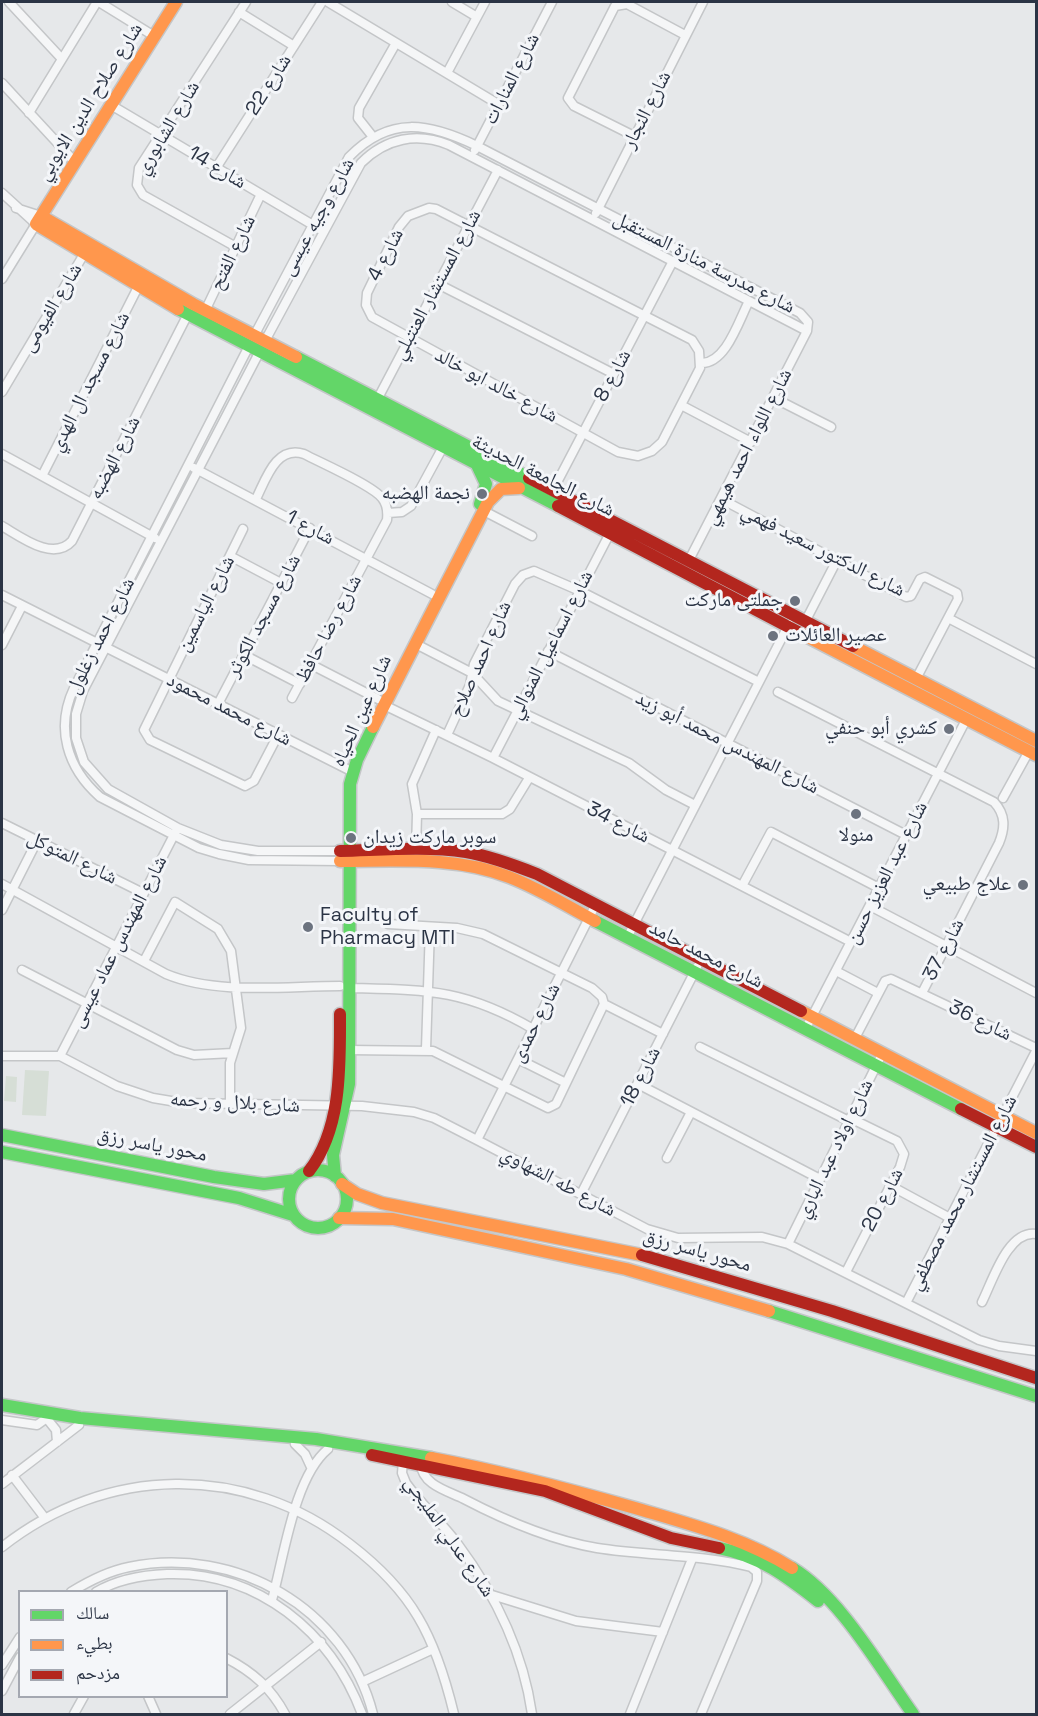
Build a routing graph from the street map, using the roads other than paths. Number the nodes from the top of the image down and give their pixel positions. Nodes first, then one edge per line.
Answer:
1 (9, 2) edge
2 (98, 2) edge
3 (176, 2) edge
4 (246, 2) edge
5 (322, 2) edge
6 (328, 2) edge
7 (452, 2) edge
8 (485, 2) edge
9 (552, 2) edge
10 (703, 2) edge
11 (239, 12) junction
12 (477, 17) junction
13 (685, 35) junction
14 (154, 36) junction
15 (396, 43) junction
16 (294, 46) junction
17 (62, 59) junction
18 (447, 73) junction
19 (2, 82) edge
20 (498, 104) junction
21 (111, 105) junction
22 (29, 113) junction
23 (161, 135) junction
24 (634, 136) junction
25 (373, 137) junction
26 (477, 146) junction
27 (471, 156) junction
28 (75, 162) junction
29 (216, 168) junction
30 (498, 170) junction
31 (2, 194) edge
32 (261, 194) junction
33 (598, 209) junction
34 (592, 219) junction
35 (39, 220) junction
36 (312, 224) junction
37 (469, 225) junction
38 (323, 231) junction
39 (236, 248) junction
40 (84, 254) junction
41 (673, 261) junction
42 (2, 279) edge
43 (438, 284) junction
44 (138, 287) junction
45 (749, 301) junction
46 (191, 309) junction
47 (205, 311) junction
48 (645, 315) junction
49 (807, 331) junction
50 (409, 339) junction
51 (257, 344) junction
52 (701, 363) junction
53 (614, 374) junction
54 (2, 392) edge
55 (774, 398) junction
56 (377, 400) junction
57 (681, 405) junction
58 (406, 421) junction
59 (831, 427) dead end
60 (584, 432) junction
61 (751, 442) junction
62 (443, 447) junction
63 (2, 454) edge
64 (476, 464) junction
65 (188, 465) junction
66 (198, 470) junction
67 (42, 476) junction
68 (524, 489) junction
69 (552, 492) junction
70 (256, 499) junction
71 (721, 499) junction
72 (92, 504) junction
73 (484, 511) junction
74 (388, 513) junction
75 (2, 526) edge
76 (310, 528) junction
77 (243, 529) dead end
78 (610, 533) junction
79 (151, 536) junction
80 (532, 536) dead end
81 (634, 540) junction
82 (161, 542) junction
83 (230, 556) junction
84 (367, 559) junction
85 (837, 560) junction
86 (688, 562) junction
87 (281, 583) junction
88 (580, 591) junction
89 (432, 594) junction
90 (2, 595) edge
91 (22, 606) junction
92 (948, 618) junction
93 (805, 621) junction
94 (789, 624) junction
95 (414, 643) junction
96 (96, 644) junction
97 (2, 645) edge
98 (105, 648) junction
99 (548, 651) junction
100 (244, 655) junction
101 (310, 664) junction
102 (1036, 664) edge
103 (891, 672) junction
104 (472, 673) junction
105 (84, 678) junction
106 (916, 679) junction
107 (168, 680) junction
108 (759, 682) junction
109 (300, 684) junction
110 (778, 692) dead end
111 (292, 698) dead end
112 (381, 702) junction
113 (218, 704) junction
114 (518, 710) junction
115 (967, 718) junction
116 (436, 730) junction
117 (278, 735) junction
118 (447, 735) junction
119 (727, 743) junction
120 (1034, 749) edge
121 (493, 758) junction
122 (350, 771) junction
123 (939, 772) junction
124 (529, 778) junction
125 (1003, 798) dead end
126 (695, 806) junction
127 (417, 814) junction
128 (2, 823) edge
129 (176, 831) junction
130 (906, 835) junction
131 (37, 841) junction
132 (416, 850) junction
133 (672, 850) junction
134 (344, 856) junction
135 (2, 884) edge
136 (742, 886) junction
137 (879, 888) junction
138 (12, 890) junction
139 (143, 893) junction
140 (870, 906) junction
141 (2, 910) edge
142 (592, 911) junction
143 (388, 924) dead end
144 (430, 927) junction
145 (631, 931) junction
146 (851, 942) junction
147 (116, 946) junction
148 (946, 946) junction
149 (144, 961) junction
150 (698, 966) junction
151 (22, 970) dead end
152 (562, 971) junction
153 (836, 971) junction
154 (236, 986) junction
155 (343, 987) junction
156 (429, 990) junction
157 (878, 993) junction
158 (922, 993) junction
159 (1036, 993) edge
160 (87, 1004) junction
161 (604, 1004) junction
162 (809, 1023) junction
163 (533, 1029) junction
164 (663, 1034) junction
165 (854, 1040) junction
166 (700, 1047) dead end
167 (426, 1049) junction
168 (349, 1050) junction
169 (1036, 1050) edge
170 (233, 1053) junction
171 (2, 1056) edge
172 (60, 1056) junction
173 (518, 1059) junction
174 (879, 1059) junction
175 (566, 1083) junction
176 (638, 1084) junction
177 (504, 1086) junction
178 (230, 1103) junction
179 (339, 1107) junction
180 (691, 1112) junction
181 (850, 1120) junction
182 (1000, 1122) junction
183 (1036, 1133) edge
184 (2, 1135) edge
185 (477, 1140) junction
186 (1036, 1147) edge
187 (2, 1152) edge
188 (666, 1158) dead end
189 (309, 1171) junction
190 (820, 1179) junction
191 (296, 1180) junction
192 (339, 1180) junction
193 (891, 1186) junction
194 (581, 1194) junction
195 (293, 1215) junction
196 (339, 1218) junction
197 (950, 1218) junction
198 (1036, 1234) edge
199 (788, 1244) junction
200 (846, 1272) junction
201 (982, 1302) dead end
202 (906, 1303) junction
203 (1036, 1351) edge
204 (1036, 1377) edge
205 (1036, 1396) edge
206 (2, 1405) edge
207 (2, 1412) edge
208 (2, 1420) edge
209 (46, 1420) junction
210 (79, 1425) junction
211 (57, 1442) junction
212 (294, 1444) junction
213 (328, 1449) junction
214 (403, 1461) junction
215 (421, 1464) junction
216 (311, 1467) junction
217 (12, 1475) junction
218 (2, 1484) edge
219 (296, 1510) junction
220 (657, 1515) junction
221 (44, 1517) junction
222 (637, 1524) junction
223 (2, 1547) edge
224 (692, 1559) junction
225 (202, 1563) junction
226 (202, 1575) junction
227 (276, 1587) junction
228 (75, 1590) edge
229 (101, 1590) edge
230 (492, 1595) junction
231 (272, 1600) junction
232 (844, 1622) junction
233 (663, 1632) junction
234 (18, 1640) edge
235 (321, 1642) junction
236 (434, 1649) junction
237 (228, 1659) edge
238 (18, 1660) edge
239 (2, 1665) edge
240 (362, 1682) junction
241 (266, 1685) junction
242 (2, 1691) edge
243 (83, 1698) edge
244 (149, 1698) edge
245 (74, 1714) edge
246 (156, 1714) edge
247 (230, 1714) edge
248 (285, 1714) edge
249 (362, 1714) edge
250 (373, 1714) edge
251 (454, 1714) edge
252 (532, 1714) edge
253 (630, 1714) edge
254 (700, 1714) edge
255 (913, 1714) edge

1 - 17 street
2 - 14 street
2 - 17 street
3 - 14 street, شارع صلاح الدين الايوبي
4 - 11 street, شارع الشابوري
5 - 16 street, شارع 22
6 - 15 street
7 - 12 street
8 - 12 street
9 - 20 street, شارع المنارات
10 - 13 street, شارع النجار
11 - 16 street
11 - 23 street, شارع الشابوري
12 - 18 street
13 - 24 street, شارع النجار
13 - 24 street
14 - 21 street, شارع صلاح الدين الايوبي
15 - 18 street
15 - 25 street
16 - 29 street, شارع 22
17 - 22 street
18 - 20 street
19 - 22 street
20 - 26 street, شارع المنارات
21 - 23 street, شارع 14
21 - 28 street, شارع صلاح الدين الايوبي
22 - 28 street
23 - 29 street, شارع 14
23 - 39 street, شارع الشابوري
24 - 33 street, شارع النجار
25 - 26 street, شارع وجيه عيسى
25 - 36 street, شارع وجيه عيسى
26 - 27 street, شارع المنارات
26 - 33 street, شارع مدرسة منارة المستقبل
27 - 30 street, شارع مدرسة منارة المستقبل
27 - 38 street, شارع وجيه عيسى
28 - 35 street, شارع صلاح الدين الايوبي
29 - 32 street, شارع 14
30 - 34 street, شارع مدرسة منارة المستقبل
30 - 37 street, شارع المستشار العنتبلي
31 - 35 street
32 - 36 street, شارع 14
32 - 39 street, شارع الفتح
33 - 34 street, شارع النجار
33 - 49 street, شارع مدرسة منارة المستقبل
34 - 41 street, شارع مدرسة منارة المستقبل
35 - 40 street, شارع الجامعة الحديثة
35 - 42 street
35 - 46 street, شارع الجامعة الحديثة
36 - 38 street, شارع 14
36 - 51 street, شارع وجيه عيسى
37 - 43 street, شارع المستشار العنتبلي
37 - 48 street
37 - 50 street, شارع 4
38 - 51 street, شارع وجيه عيسى
39 - 47 street, شارع الفتح
40 - 44 street, شارع الجامعة الحديثة
40 - 54 street, شارع الفيومى
41 - 45 street, شارع مدرسة منارة المستقبل
41 - 48 street, شارع 8
43 - 50 street, شارع المستشار العنتبلي
43 - 53 street
44 - 46 street, شارع الجامعة الحديثة
44 - 67 street, شارع مسجد ال الهدي
45 - 49 street, شارع مدرسة منارة المستقبل
45 - 52 street
46 - 47 street, شارع الجامعة الحديثة
46 - 51 street, شارع الجامعة الحديثة
46 - 72 street, شارع الهضبه
47 - 51 street, شارع الجامعة الحديثة
48 - 52 street
48 - 53 street, شارع 8
49 - 55 street, شارع اللواء احمد هيمهي
50 - 56 street, شارع المستشار العنتبلي
50 - 60 street, شارع خالد ابو خالد
51 - 56 street, شارع الجامعة الحديثة
51 - 58 street, شارع الجامعة الحديثة
51 - 65 street, شارع احمد زغلول
51 - 66 street, شارع احمد زغلول
52 - 57 street, شارع خالد ابو خالد
53 - 60 street, شارع 8
55 - 59 street
55 - 61 street, شارع اللواء احمد هيمهي
56 - 58 street, شارع الجامعة الحديثة
57 - 60 street, شارع خالد ابو خالد
57 - 61 street
58 - 62 street, شارع الجامعة الحديثة
58 - 69 street, شارع الجامعة الحديثة
60 - 69 street, شارع 8
61 - 71 street, شارع اللواء احمد هيمهي
62 - 64 street, شارع الجامعة الحديثة
62 - 74 street
63 - 67 street
64 - 68 street, شارع الجامعة الحديثة
64 - 89 street, شارع عين الحياه
65 - 66 street, شارع 1
65 - 79 street, شارع احمد زغلول
66 - 70 street, شارع 1
66 - 82 street, شارع احمد زغلول
67 - 72 street
68 - 73 street, شارع عين الحياه
68 - 78 street, شارع الجامعة الحديثة
69 - 81 street, شارع الجامعة الحديثة
70 - 74 street
70 - 76 street, شارع 1
71 - 85 street, شارع الدكتور سعيد فهمي
71 - 86 street, شارع اللواء احمد هيمهي
72 - 75 street, شارع الهضبه
72 - 79 street
73 - 80 street
73 - 95 street, شارع عين الحياه
74 - 84 street, شارع رضا حافظ
76 - 84 street, شارع 1
76 - 87 street, شارع مسجد الكوثر
77 - 83 street, شارع الياسمين
78 - 81 street, شارع الجامعة الحديثة
78 - 88 street, شارع اسماعيل المنوالي
79 - 82 street
79 - 96 street, شارع احمد زغلول
81 - 86 street, شارع الجامعة الحديثة
81 - 94 street, شارع الجامعة الحديثة
82 - 98 street, شارع احمد زغلول
83 - 87 street
83 - 107 street, شارع الياسمين
84 - 89 street, شارع 1
84 - 101 street, شارع رضا حافظ
85 - 92 street, شارع الدكتور سعيد فهمي
85 - 93 street
86 - 93 street, شارع الجامعة الحديثة
87 - 100 street, شارع مسجد الكوثر
88 - 99 street, شارع اسماعيل المنوالي
88 - 104 street, شارع احمد صلاح
88 - 108 street, شارع احمد صلاح
89 - 112 street, شارع عين الحياه
90 - 91 street, شارع محمد محمود
91 - 96 street, شارع محمد محمود
91 - 97 street
92 - 102 street
92 - 106 street
93 - 103 street, شارع الجامعة الحديثة
94 - 103 street, شارع الجامعة الحديثة
94 - 108 street
95 - 104 street
95 - 112 street, شارع عين الحياه
96 - 98 street, شارع محمد محمود
96 - 105 street, شارع احمد زغلول
98 - 105 street, شارع احمد زغلول
98 - 107 street, شارع محمد محمود
99 - 114 street, شارع اسماعيل المنوالي
99 - 119 street, شارع المهندس محمد أبو زيد
100 - 109 street
100 - 113 street, شارع مسجد الكوثر
101 - 109 street, شارع رضا حافظ
101 - 112 street, شارع 34
103 - 106 street, شارع الجامعة الحديثة
103 - 115 street, شارع الجامعة الحديثة
104 - 114 street
104 - 118 street, شارع احمد صلاح
105 - 129 street, شارع احمد زغلول
106 - 120 street, شارع الجامعة الحديثة
107 - 113 street, شارع محمد محمود
107 - 117 street, شارع الياسمين
108 - 119 street
109 - 111 street, شارع رضا حافظ
110 - 123 street, شارع 37
112 - 116 street, شارع 34
112 - 122 street, شارع عين الحياه
113 - 117 street, شارع محمد محمود
114 - 121 street, شارع اسماعيل المنوالي
114 - 126 street
115 - 120 street, شارع الجامعة الحديثة
115 - 123 street, شارع عبد العزيز حسن
116 - 118 street, شارع 34
116 - 127 street
117 - 122 street, شارع محمد محمود
118 - 121 street, شارع 34
119 - 126 street
119 - 130 street, شارع المهندس محمد أبو زيد
120 - 125 street
121 - 124 street, شارع 34
122 - 134 street, شارع عين الحياه
123 - 130 street, شارع عبد العزيز حسن
123 - 148 street, شارع 37
124 - 127 street
124 - 133 street, شارع 34
126 - 133 street
127 - 132 street
128 - 131 street, شارع المتوكل
129 - 134 street, شارع احمد زغلول
129 - 139 street, شارع المهندس عماد عيسى
130 - 137 street, شارع عبد العزيز حسن
131 - 138 street
131 - 139 street, شارع المتوكل
132 - 134 street, شارع محمد حامد
132 - 142 street, شارع محمد حامد
133 - 136 street, شارع 34
133 - 145 street
134 - 142 street, شارع محمد حامد
134 - 155 street, شارع عين الحياه
135 - 138 street
136 - 137 street
136 - 146 street, شارع 34
137 - 140 street, شارع عبد العزيز حسن
138 - 141 street
138 - 147 street
139 - 147 street, شارع المهندس عماد عيسى
140 - 146 street, شارع عبد العزيز حسن
140 - 148 street
142 - 145 street, شارع محمد حامد
142 - 152 street, شارع حمدى
143 - 144 street
144 - 152 street
144 - 156 street
145 - 150 street, شارع محمد حامد
146 - 153 street, شارع عبد العزيز حسن
147 - 149 street
147 - 160 street, شارع المهندس عماد عيسى
148 - 158 street, شارع 37
148 - 159 street
149 - 154 street
149 - 154 street
150 - 162 street, شارع محمد حامد
150 - 164 street, شارع 18
151 - 160 street
152 - 161 street
152 - 163 street, شارع حمدى
153 - 157 street
153 - 162 street, شارع عبد العزيز حسن
154 - 155 street
154 - 170 street
155 - 156 street
155 - 168 street, شارع عين الحياه
155 - 179 street, شارع عين الحياه
156 - 163 street
156 - 167 street
157 - 158 street, شارع 36
157 - 165 street
158 - 169 street, شارع 36
160 - 170 street
160 - 172 street, شارع المهندس عماد عيسى
161 - 164 street
161 - 175 street
162 - 165 street, شارع محمد حامد
162 - 174 street, شارع محمد حامد
163 - 173 street, شارع حمدى
164 - 176 street, شارع 18
165 - 174 street, شارع محمد حامد
166 - 181 street
167 - 168 street
167 - 177 street
168 - 179 street, شارع عين الحياه
169 - 182 street, شارع المستشار محمد مصطفي
170 - 178 street
171 - 172 street, شارع بلال و رحمه
172 - 178 street, شارع بلال و رحمه
173 - 175 street
173 - 177 street, شارع حمدى
174 - 181 street, شارع اولاد عبد الباري
174 - 182 street, شارع محمد حامد
175 - 177 street
176 - 180 street
176 - 194 street, شارع 18
177 - 185 street, شارع حمدى
178 - 179 street, شارع بلال و رحمه
179 - 185 street, شارع طه الشهاوي
179 - 189 street, شارع عين الحياه
179 - 192 street, شارع عين الحياه
180 - 188 street
180 - 190 street
181 - 190 street, شارع اولاد عبد الباري
181 - 193 street, شارع 20
182 - 183 street, شارع محمد حامد
182 - 186 street, شارع محمد حامد
182 - 197 street, شارع المستشار محمد مصطفي
184 - 191 street, محور ياسر رزق
185 - 194 street, شارع طه الشهاوي
187 - 195 street, محور ياسر رزق
189 - 191 street
189 - 192 street
190 - 199 street, شارع اولاد عبد الباري
191 - 195 street
192 - 196 street
192 - 204 street, محور ياسر رزق
193 - 197 street
193 - 200 street, شارع 20
194 - 199 street, شارع طه الشهاوي
195 - 196 street
196 - 205 street, محور ياسر رزق
197 - 202 street, شارع المستشار محمد مصطفي
198 - 201 street
199 - 200 street, شارع طه الشهاوي
200 - 202 street, شارع طه الشهاوي
202 - 203 street, شارع طه الشهاوي
206 - 220 street
207 - 209 street
208 - 209 street
209 - 210 street
209 - 211 street
210 - 211 street
210 - 212 street
211 - 217 street
212 - 213 street
212 - 216 street
213 - 214 street
213 - 216 street
214 - 215 street
214 - 230 street, شارع عدلي المليجي
215 - 222 street
215 - 224 street
216 - 219 street
217 - 218 street
217 - 221 street
219 - 221 street
219 - 227 street
219 - 236 street
220 - 222 street
220 - 232 street
221 - 223 street
222 - 232 street
224 - 233 street
224 - 254 street
225 - 226 street
225 - 227 street
225 - 228 street
226 - 229 street
226 - 231 street
227 - 231 street
227 - 240 street
230 - 233 street
230 - 252 street, شارع عدلي المليجي
231 - 235 street
232 - 255 street
233 - 253 street
234 - 239 street
235 - 241 street
235 - 249 street
236 - 240 street
236 - 251 street
237 - 241 street
238 - 242 street
240 - 250 street
241 - 247 street
241 - 248 street
243 - 245 street
244 - 246 street

